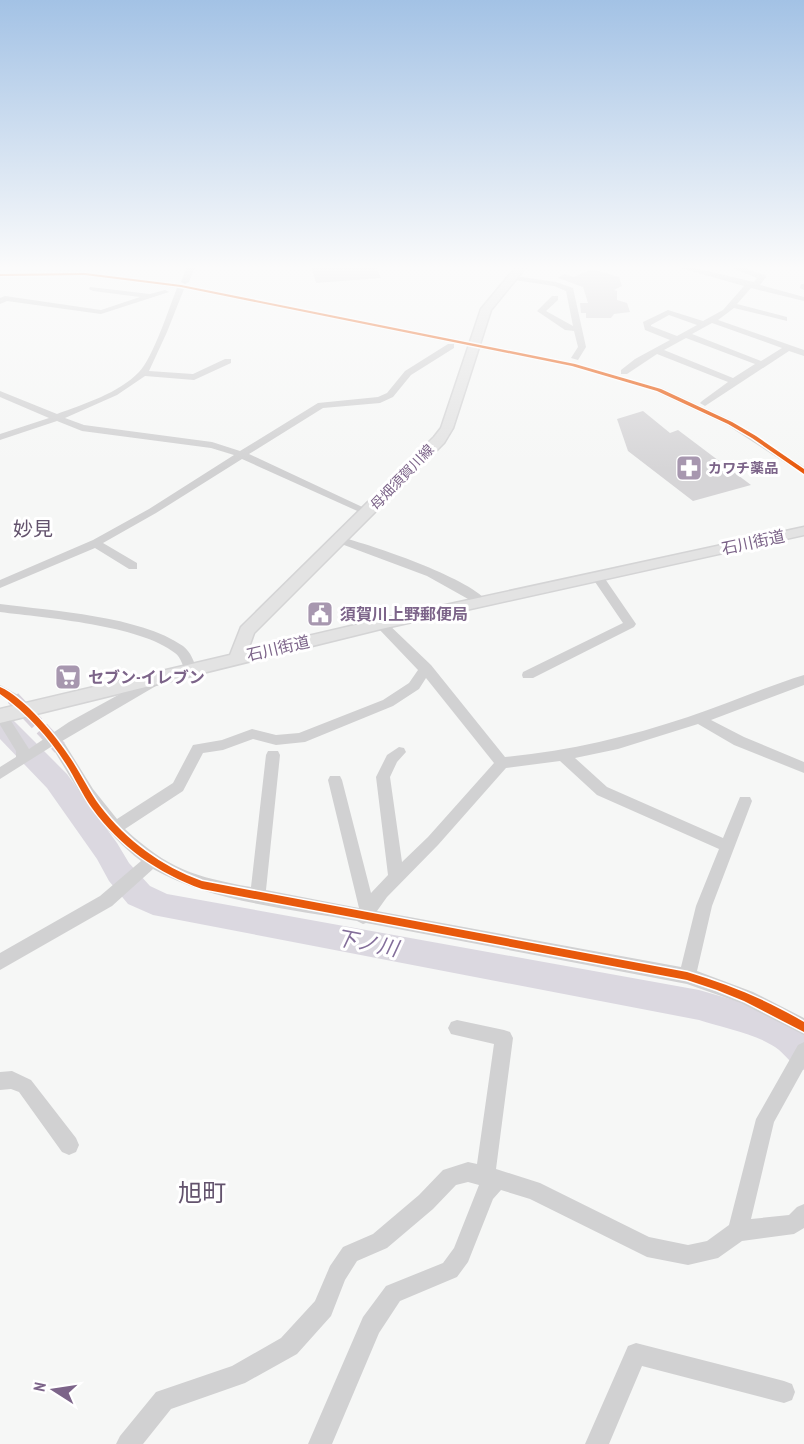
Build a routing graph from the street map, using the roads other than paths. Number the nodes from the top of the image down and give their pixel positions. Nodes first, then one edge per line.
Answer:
1 (161, 334) edge
2 (439, 334) edge
3 (447, 334) edge
4 (476, 334) edge
5 (580, 334) edge
6 (673, 334) edge
7 (688, 334) edge
8 (745, 334) edge
9 (683, 337) junction
10 (473, 341) junction
11 (451, 346) dead end
12 (788, 348) junction
13 (658, 351) junction
14 (804, 353) edge
15 (574, 358) junction
16 (228, 361) dead end
17 (762, 364) junction
18 (624, 372) junction
19 (144, 373) junction
20 (734, 381) junction
21 (0, 394) edge
22 (705, 403) junction
23 (54, 418) junction
24 (0, 437) edge
25 (240, 454) junction
26 (804, 460) edge
27 (804, 472) edge
28 (368, 512) junction
29 (804, 531) edge
30 (340, 540) junction
31 (95, 543) junction
32 (133, 566) dead end
33 (597, 576) junction
34 (0, 584) edge
35 (481, 601) junction
36 (0, 608) edge
37 (381, 624) junction
38 (237, 658) junction
39 (426, 668) junction
40 (191, 670) junction
41 (528, 675) dead end
42 (156, 680) junction
43 (804, 680) edge
44 (0, 690) edge
45 (13, 698) tunnel mouth
46 (0, 716) edge
47 (699, 719) junction
48 (60, 748) tunnel mouth
49 (399, 752) dead end
50 (273, 755) dead end
51 (563, 756) junction
52 (23, 759) junction
53 (502, 763) junction
54 (804, 768) edge
55 (0, 774) edge
56 (334, 780) dead end
57 (745, 801) dead end
58 (115, 828) junction
59 (727, 846) junction
60 (151, 862) junction
61 (396, 878) junction
62 (258, 896) junction
63 (365, 913) junction
64 (0, 962) edge
65 (687, 976) junction
66 (804, 1027) edge
67 (457, 1028) dead end
68 (801, 1057) edge
69 (0, 1081) edge
70 (69, 1145) dead end
71 (491, 1177) junction
72 (804, 1214) edge
73 (738, 1231) junction
74 (784, 1392) dead end
75 (128, 1444) edge
76 (320, 1444) edge
77 (597, 1444) edge

1 - 19 street
2 - 10 street
3 - 10 street
4 - 10 main road, 母畑須賀川線
5 - 15 street
6 - 9 street
7 - 9 street
8 - 12 street
9 - 13 street
9 - 17 street
10 - 15 street
10 - 27 street
10 - 28 main road, 母畑須賀川線
11 - 25 street
12 - 14 street
12 - 17 street
13 - 18 street
13 - 20 street
15 - 18 street
16 - 19 street
17 - 20 street
18 - 22 street
19 - 23 street
20 - 22 street
21 - 23 street
22 - 26 street
23 - 24 street
23 - 25 street
25 - 28 street
25 - 31 street
28 - 30 main road, 母畑須賀川線
29 - 33 main road, 石川街道
30 - 35 street
30 - 38 main road, 母畑須賀川線
31 - 32 street
31 - 34 street
33 - 35 main road, 石川街道
33 - 41 street
35 - 37 main road, 石川街道
36 - 40 street
37 - 38 main road, 石川街道
37 - 39 street
38 - 40 main road, 石川街道
39 - 53 street
39 - 58 street
40 - 42 main road, 石川街道
42 - 46 main road, 石川街道
42 - 52 street
43 - 47 street
44 - 45 street
46 - 52 street
47 - 51 street
47 - 54 street
48 - 58 street
49 - 61 street
50 - 62 street
51 - 53 street
51 - 59 street
52 - 55 street
53 - 61 street
56 - 63 street
57 - 59 street
58 - 60 street
59 - 65 street
60 - 62 street
60 - 64 street
61 - 63 street
62 - 63 street
63 - 65 street
65 - 66 street
67 - 71 street
68 - 73 street
69 - 70 street
71 - 73 street
71 - 75 street
71 - 76 street
72 - 73 street
74 - 77 street

